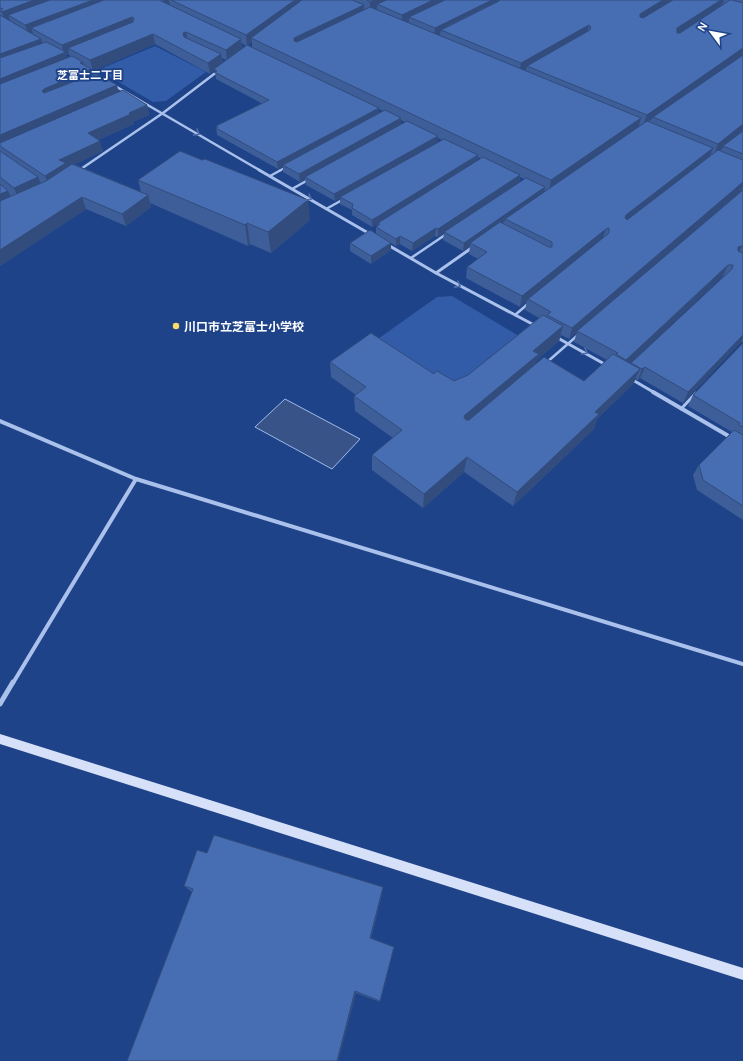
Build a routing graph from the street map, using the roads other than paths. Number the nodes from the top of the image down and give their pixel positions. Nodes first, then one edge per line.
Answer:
1 (222, 68) edge
2 (110, 84) edge
3 (131, 95) junction
4 (124, 98) edge
5 (163, 113) junction
6 (290, 165) edge
7 (75, 173) edge
8 (270, 176) junction
9 (312, 178) edge
10 (292, 189) junction
11 (347, 197) edge
12 (326, 209) junction
13 (375, 229) edge
14 (368, 233) junction
15 (449, 233) edge
16 (374, 237) edge
17 (480, 243) edge
18 (386, 244) edge
19 (411, 258) junction
20 (436, 273) junction
21 (532, 300) edge
22 (515, 315) junction
23 (542, 329) edge
24 (580, 333) edge
25 (555, 336) edge
26 (569, 343) junction
27 (609, 366) edge
28 (540, 368) edge
29 (628, 378) edge
30 (701, 387) edge
31 (681, 409) junction
32 (0, 421) edge
33 (736, 441) edge
34 (136, 479) junction
35 (743, 664) edge
36 (0, 704) edge
37 (0, 739) edge
38 (743, 974) edge

1 - 5 street
2 - 3 street
3 - 4 street
3 - 5 street
5 - 7 street
5 -> 8 street
6 - 8 lane
8 - 10 street
9 - 10 lane
10 -> 12 street
11 - 12 lane
12 - 14 street
13 - 14 lane
14 - 16 street
15 - 19 lane
17 - 20 street
18 - 19 street
19 - 20 street
20 -> 22 street
21 - 22 lane
22 - 23 street
24 - 26 lane
25 - 26 street
26 -> 27 street
26 - 28 lane
29 - 31 street
30 - 31 lane
31 - 33 street
32 - 34 street
34 - 35 street
34 - 36 street
37 - 38 street

